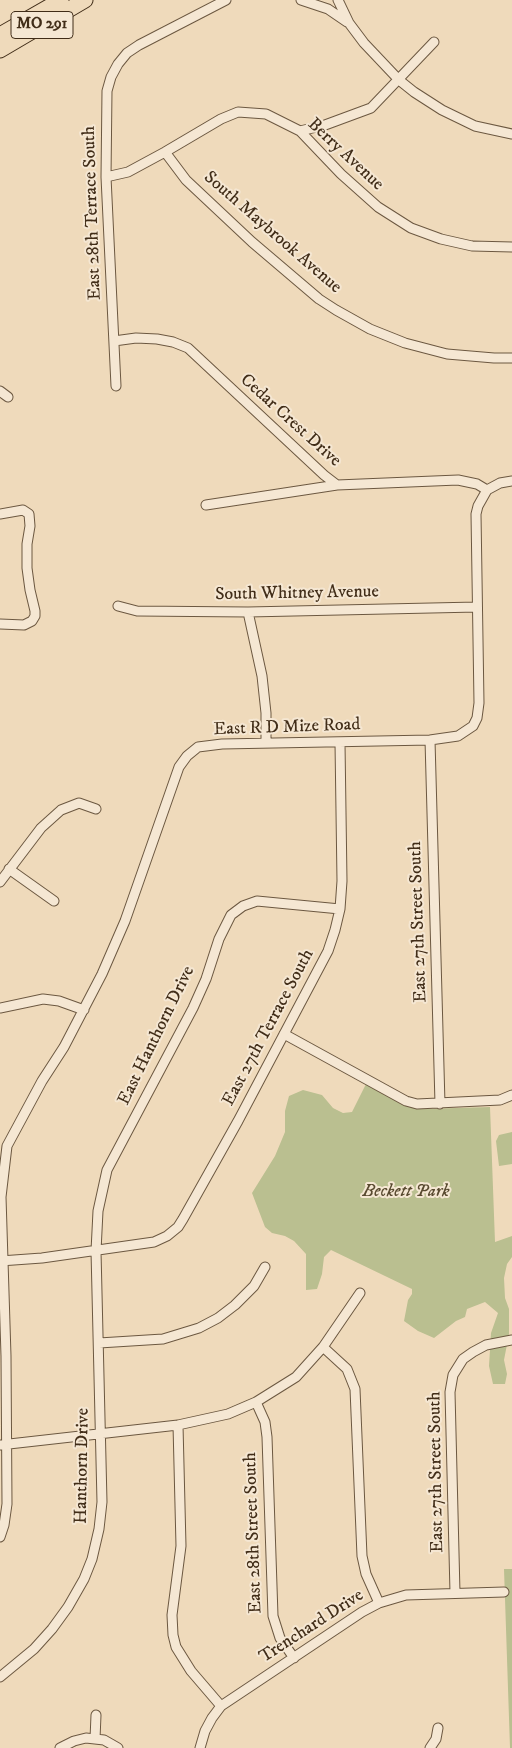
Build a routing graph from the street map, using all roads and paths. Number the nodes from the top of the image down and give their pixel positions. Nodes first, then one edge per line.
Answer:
1 (61, 0) edge
2 (85, 0) edge
3 (226, 0) edge
4 (301, 0) edge
5 (338, 0) edge
6 (349, 23) junction
7 (0, 35) edge
8 (434, 42) dead end
9 (0, 50) edge
10 (399, 80) junction
11 (300, 131) junction
12 (512, 134) edge
13 (165, 152) junction
14 (106, 177) junction
15 (512, 247) edge
16 (114, 341) junction
17 (512, 358) edge
18 (116, 386) dead end
19 (0, 390) edge
20 (8, 397) dead end
21 (512, 481) edge
22 (337, 485) junction
23 (487, 490) junction
24 (206, 504) dead end
25 (0, 514) edge
26 (118, 606) dead end
27 (477, 607) junction
28 (248, 612) junction
29 (0, 624) edge
30 (430, 740) junction
31 (266, 743) junction
32 (340, 743) junction
33 (96, 809) dead end
34 (9, 869) junction
35 (0, 882) edge
36 (54, 901) dead end
37 (340, 909) junction
38 (0, 1008) edge
39 (84, 1010) junction
40 (284, 1034) junction
41 (512, 1095) edge
42 (440, 1104) junction
43 (3, 1152) edge
44 (96, 1251) junction
45 (1, 1261) edge
46 (265, 1267) dead end
47 (360, 1293) dead end
48 (512, 1340) edge
49 (99, 1343) junction
50 (323, 1347) junction
51 (3, 1356) edge
52 (256, 1402) junction
53 (178, 1426) junction
54 (102, 1434) junction
55 (3, 1444) edge
56 (0, 1537) edge
57 (504, 1592) dead end
58 (455, 1594) junction
59 (379, 1603) junction
60 (294, 1658) junction
61 (0, 1677) edge
62 (221, 1706) junction
63 (96, 1715) dead end
64 (438, 1728) dead end
65 (95, 1738) junction
66 (60, 1748) edge
67 (118, 1748) edge
68 (200, 1748) edge
69 (430, 1748) edge

1 - 7 highway, MO 291
2 - 9 highway, MO 291
3 - 14 street, East 28th Terrace South
4 - 6 street
5 - 6 street
6 - 10 street
8 - 10 street
10 - 11 street
10 - 12 street
11 - 13 street, Berry Avenue
11 - 15 street, Berry Avenue
13 - 14 street, Berry Avenue
13 - 17 street, South Maybrook Avenue
14 - 16 street, East 28th Terrace South
16 - 18 street, East 28th Terrace South
16 - 22 street, Cedar Crest Drive
19 - 20 street
21 - 23 street
22 - 23 street, Cedar Crest Drive
22 - 24 street
23 - 27 street, East R D Mize Road
25 - 29 street
26 - 28 street, South Whitney Avenue
27 - 28 street, South Whitney Avenue
27 - 30 street, East R D Mize Road
28 - 31 street
30 - 32 street, East R D Mize Road
30 - 42 street, East 27th Street South
31 - 32 street, East R D Mize Road
31 - 39 street, East R D Mize Road
32 - 37 street, East 27th Terrace South
33 - 34 street
34 - 35 street
34 - 36 street
37 - 40 street, East 27th Terrace South
37 - 44 street, East Hanthorn Drive
38 - 39 street
39 - 43 street, East R D Mize Road
40 - 42 street
40 - 44 street, East 27th Terrace South
41 - 42 street
43 - 45 street, East R D Mize Road
44 - 45 street, East 27th Terrace South
44 - 49 street, Hanthorn Drive
45 - 51 street, East R D Mize Road
46 - 49 street
47 - 50 street
48 - 58 street, East 27th Street South
49 - 54 street, Hanthorn Drive
50 - 52 street
50 - 59 street
51 - 55 street, East R D Mize Road
52 - 53 street
52 - 60 street, East 28th Street South
53 - 54 street
53 - 62 street
54 - 55 street
54 - 61 street, Hanthorn Drive
55 - 56 street, East R D Mize Road
57 - 58 street, Trenchard Drive
58 - 59 street, Trenchard Drive
59 - 60 street, Trenchard Drive
60 - 62 street, Trenchard Drive
62 - 68 street, Trenchard Drive
63 - 65 street
64 - 69 street
65 - 66 street
65 - 67 street

